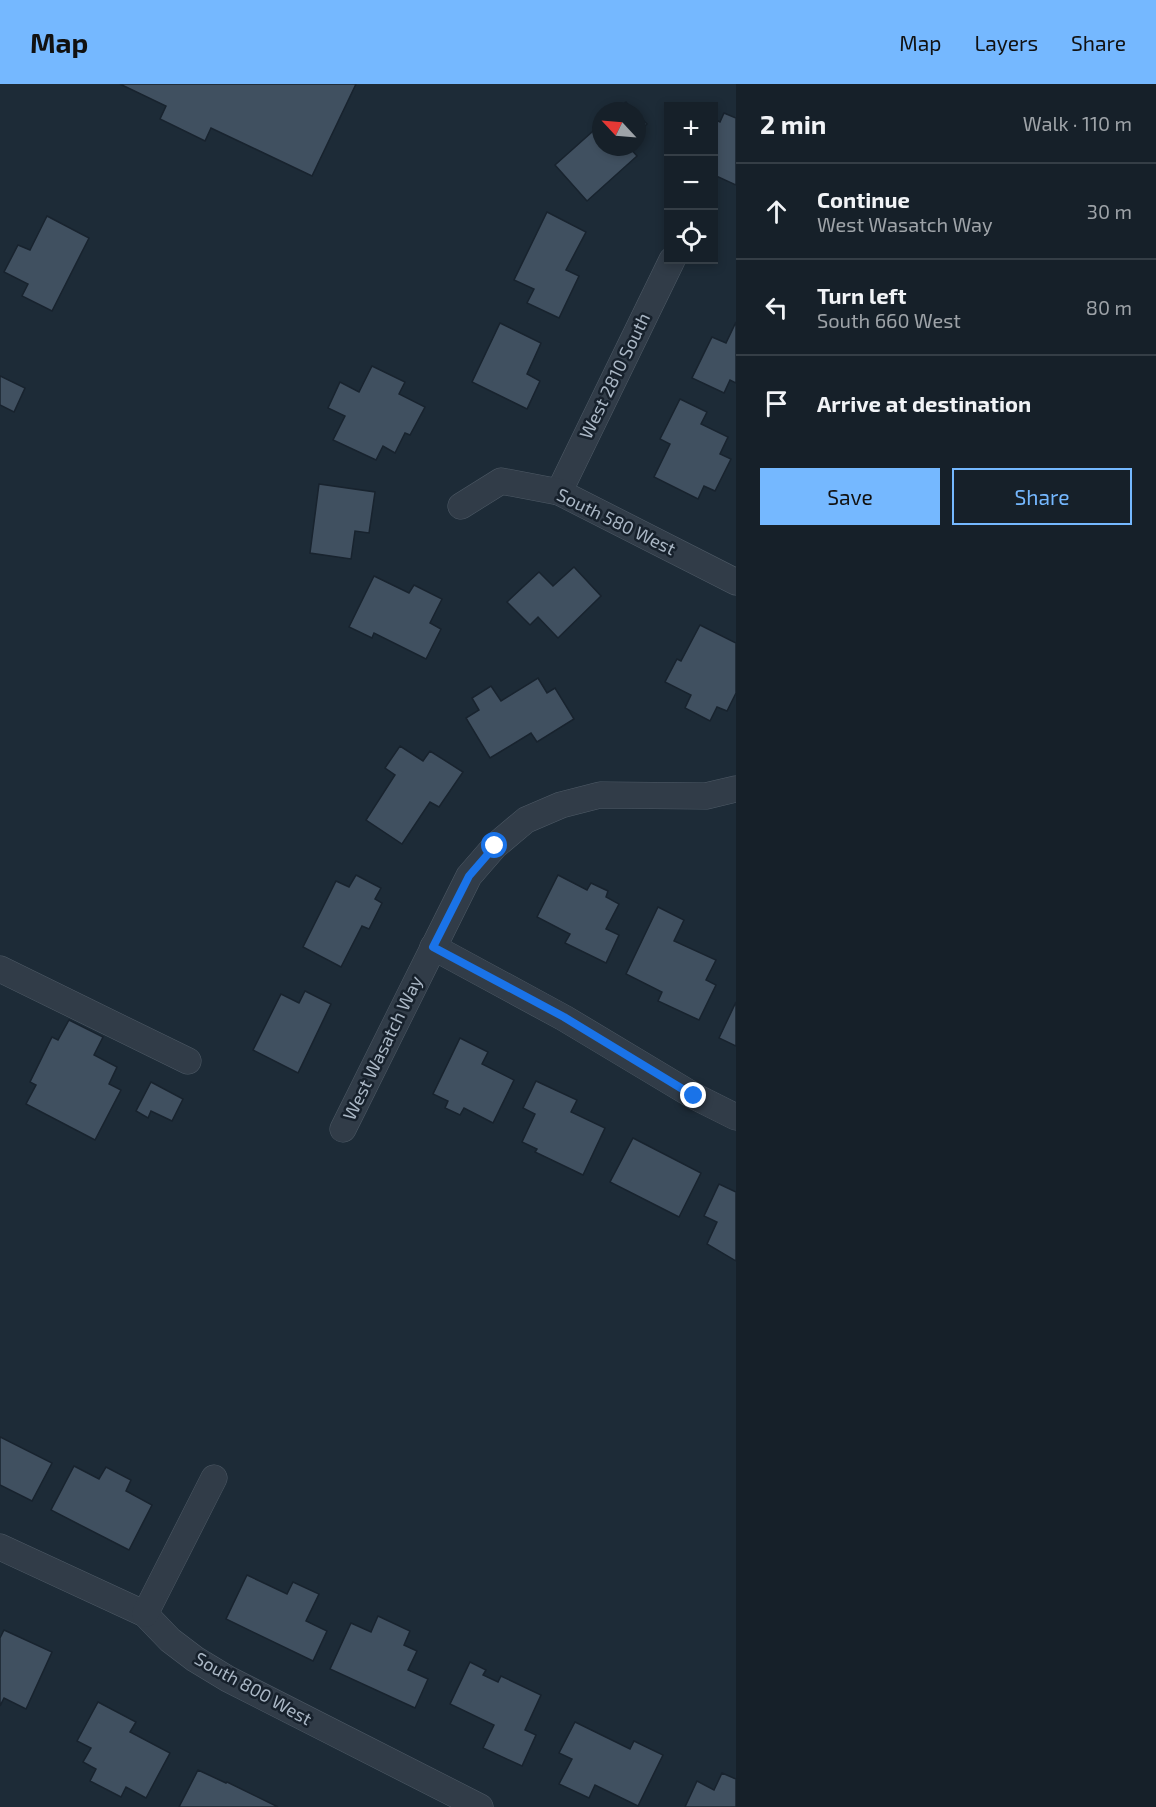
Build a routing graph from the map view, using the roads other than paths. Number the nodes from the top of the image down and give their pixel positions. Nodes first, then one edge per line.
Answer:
1 (670, 264) edge
2 (559, 492) junction
3 (461, 506) dead end
4 (736, 582) edge
5 (736, 789) edge
6 (433, 947) junction
7 (0, 969) edge
8 (188, 1060) dead end
9 (736, 1117) edge
10 (343, 1130) dead end
11 (214, 1478) dead end
12 (0, 1547) edge
13 (146, 1614) junction
14 (480, 1807) edge

1 - 2 street, West 2810 South
2 - 3 street, South 580 West
2 - 4 street, South 580 West
5 - 6 street, West Wasatch Way
6 - 9 street
6 - 10 street, West Wasatch Way
7 - 8 street
11 - 13 street
12 - 13 street, South 800 West
13 - 14 street, South 800 West

